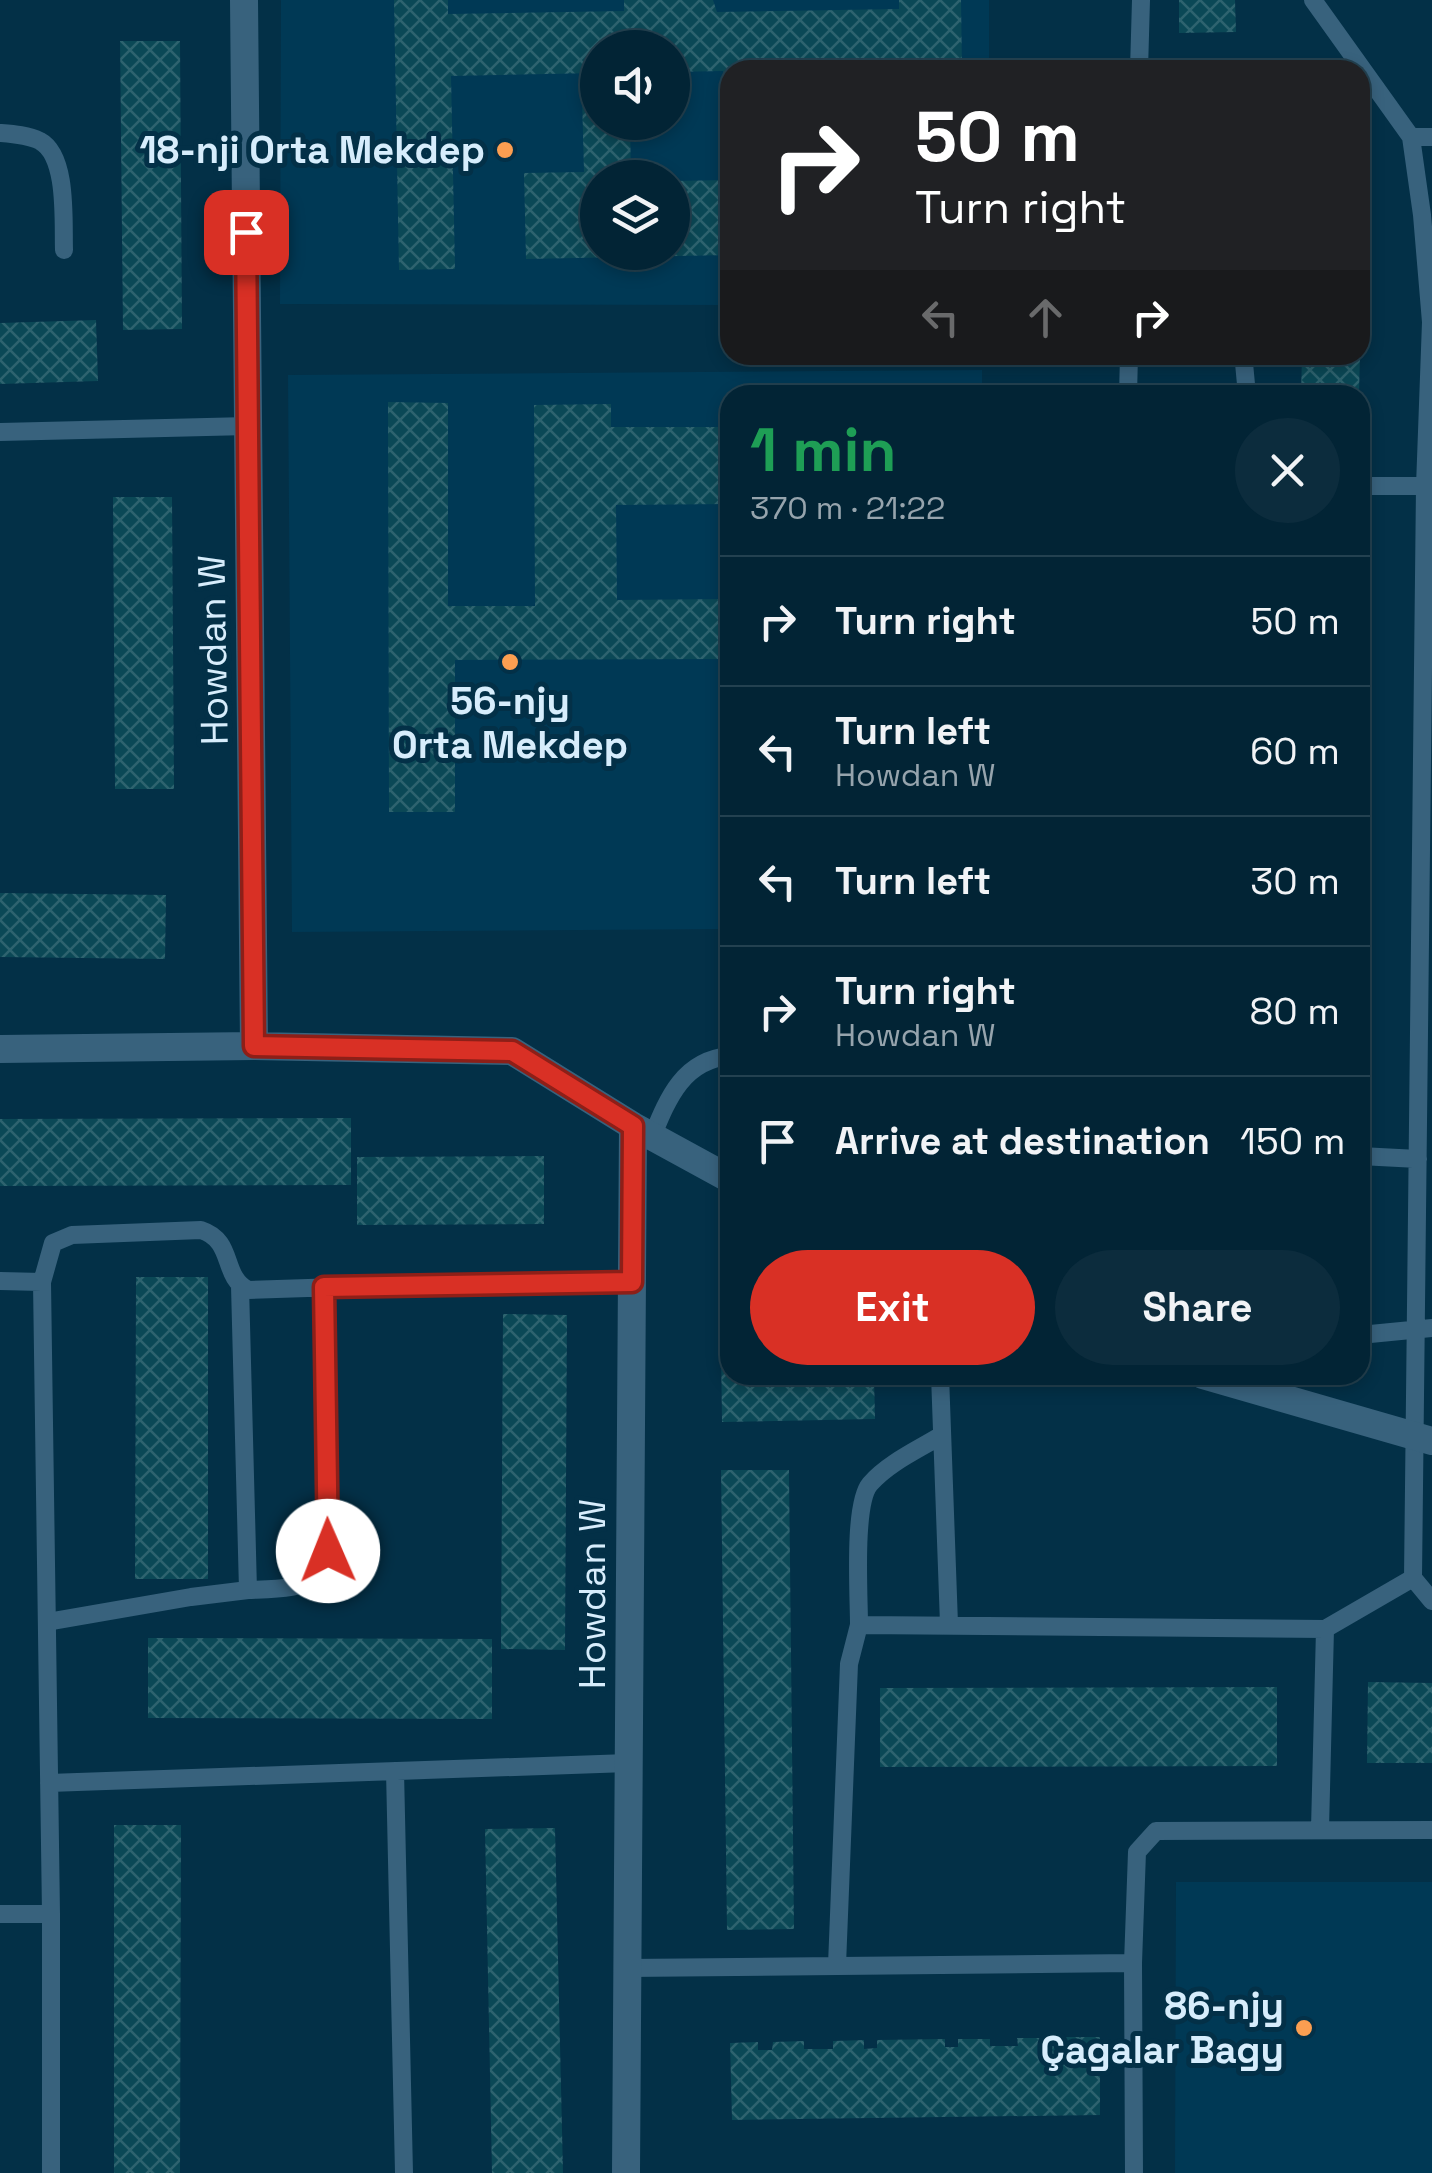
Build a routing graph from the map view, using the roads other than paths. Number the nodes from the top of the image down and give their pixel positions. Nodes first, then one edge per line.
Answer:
1 (244, 0) edge
2 (1141, 0) edge
3 (1313, 0) edge
4 (1138, 60) edge
5 (1356, 60) edge
6 (1370, 80) edge
7 (0, 133) edge
8 (1411, 137) junction
9 (1432, 137) edge
10 (64, 250) dead end
11 (1431, 322) edge
12 (248, 426) junction
13 (0, 432) edge
14 (1370, 486) edge
15 (1425, 486) junction
16 (254, 1046) junction
17 (0, 1049) edge
18 (720, 1057) edge
19 (643, 1132) junction
20 (1423, 1147) edge
21 (1370, 1155) edge
22 (720, 1174) edge
23 (0, 1281) edge
24 (42, 1282) junction
25 (632, 1282) junction
26 (240, 1286) junction
27 (324, 1287) junction
28 (1424, 1328) edge
29 (1370, 1334) edge
30 (940, 1385) edge
31 (1238, 1385) edge
32 (942, 1434) junction
33 (1423, 1439) edge
34 (1413, 1578) junction
35 (248, 1590) junction
36 (1432, 1600) edge
37 (46, 1622) junction
38 (949, 1624) junction
39 (859, 1625) junction
40 (1324, 1629) junction
41 (628, 1762) junction
42 (395, 1771) junction
43 (49, 1783) junction
44 (1320, 1830) junction
45 (1432, 1830) edge
46 (0, 1914) edge
47 (51, 1914) junction
48 (1133, 1963) junction
49 (837, 1965) junction
50 (627, 1968) junction
51 (51, 2173) edge
52 (404, 2173) edge
53 (626, 2173) edge
54 (1134, 2173) edge

1 - 12 street, Howdan W
2 - 4 lane
3 - 5 lane
6 - 8 lane
7 - 10 lane
8 - 9 lane
8 - 11 lane
11 - 15 lane
12 - 13 lane
12 - 16 street, Howdan W
14 - 15 lane
15 - 20 lane
16 - 17 street
16 - 19 street
18 - 19 lane
19 - 22 street
19 - 25 street, Howdan W
20 - 21 lane
20 - 28 lane
23 - 24 lane
24 - 26 lane
24 - 37 lane
25 - 27 lane
25 - 41 street, Howdan W
26 - 27 lane
26 - 35 lane
27 - 35 lane
28 - 29 lane
28 - 33 lane
30 - 32 lane
31 - 33 street
32 - 38 lane
32 - 39 lane
33 - 34 lane
34 - 36 lane
34 - 40 lane
35 - 37 lane
37 - 43 lane
38 - 39 lane
38 - 40 lane
39 - 49 lane
40 - 44 lane
41 - 42 lane
41 - 50 street, Howdan W
42 - 43 lane
42 - 52 lane
43 - 47 lane
44 - 45 lane
44 - 48 lane
46 - 47 lane
47 - 51 lane
48 - 49 lane
48 - 54 lane
49 - 50 lane
50 - 53 street, Howdan W

